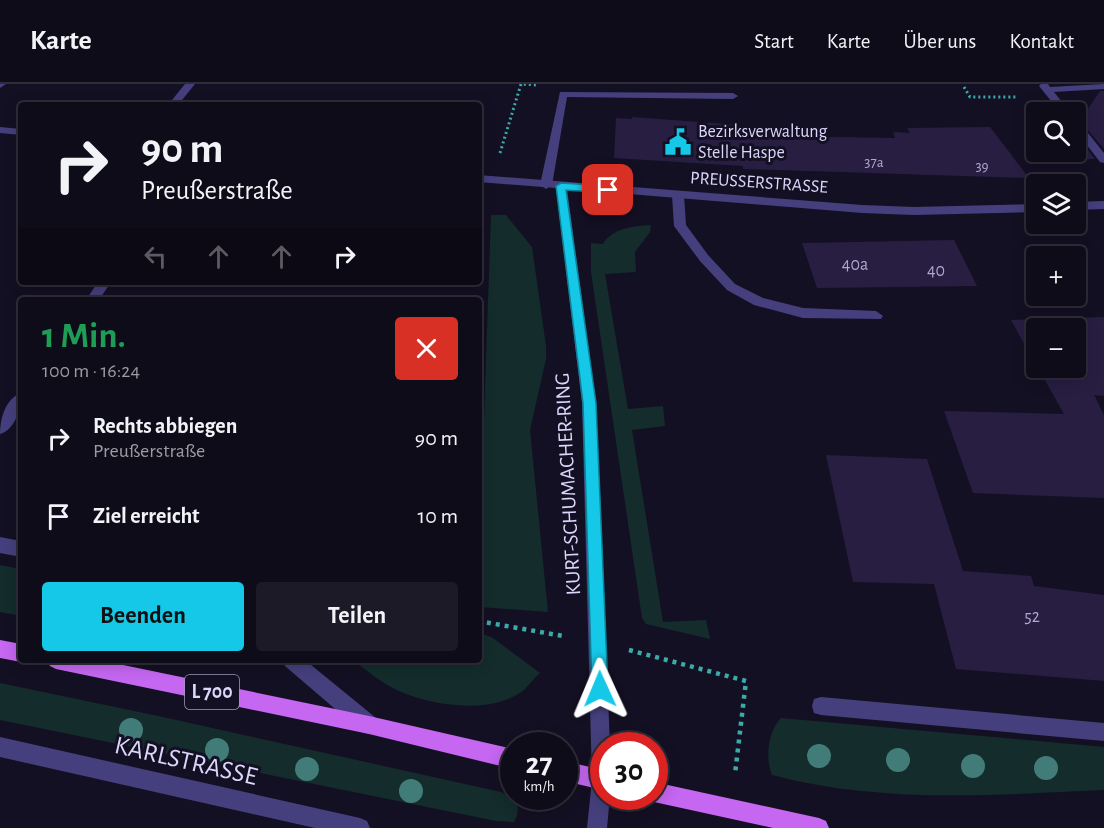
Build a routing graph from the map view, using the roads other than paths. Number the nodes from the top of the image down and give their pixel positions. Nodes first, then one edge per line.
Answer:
1 (190, 84) edge
2 (1104, 86) edge
3 (1047, 90) edge
4 (733, 96) dead end
5 (176, 102) edge
6 (1057, 102) edge
7 (0, 130) edge
8 (18, 132) edge
9 (1086, 138) edge
10 (1104, 160) edge
11 (482, 178) edge
12 (554, 185) junction
13 (678, 195) junction
14 (1104, 205) edge
15 (1086, 206) edge
16 (1026, 208) edge
17 (876, 316) dead end
18 (18, 403) edge
19 (0, 428) edge
20 (0, 545) edge
21 (18, 548) edge
22 (0, 649) edge
23 (18, 652) edge
24 (71, 663) edge
25 (295, 663) edge
26 (821, 706) dead end
27 (369, 724) junction
28 (601, 732) edge
29 (1104, 732) edge
30 (0, 747) edge
31 (500, 756) edge
32 (668, 795) edge
33 (599, 810) edge
34 (360, 828) edge
35 (597, 828) edge
36 (819, 828) edge

1 - 5 street
2 - 3 street
3 - 6 street
4 - 12 street, KURT-SCHUMACHER-RING
7 - 8 street
9 - 10 street
11 - 12 street, PREUSSERSTRASSE
12 - 13 street, PREUSSERSTRASSE
12 - 28 street, KURT-SCHUMACHER-RING
13 - 16 street, PREUSSERSTRASSE
13 - 17 street
14 - 15 street
18 - 19 street
20 - 21 street
22 - 23 main road
24 - 27 main road, L 700
25 - 27 street
26 - 29 street
27 - 31 main road, L 700
30 - 34 street, KARLSTRASSE
32 - 36 main road
33 - 35 street, KURT-SCHUMACHER-RING

